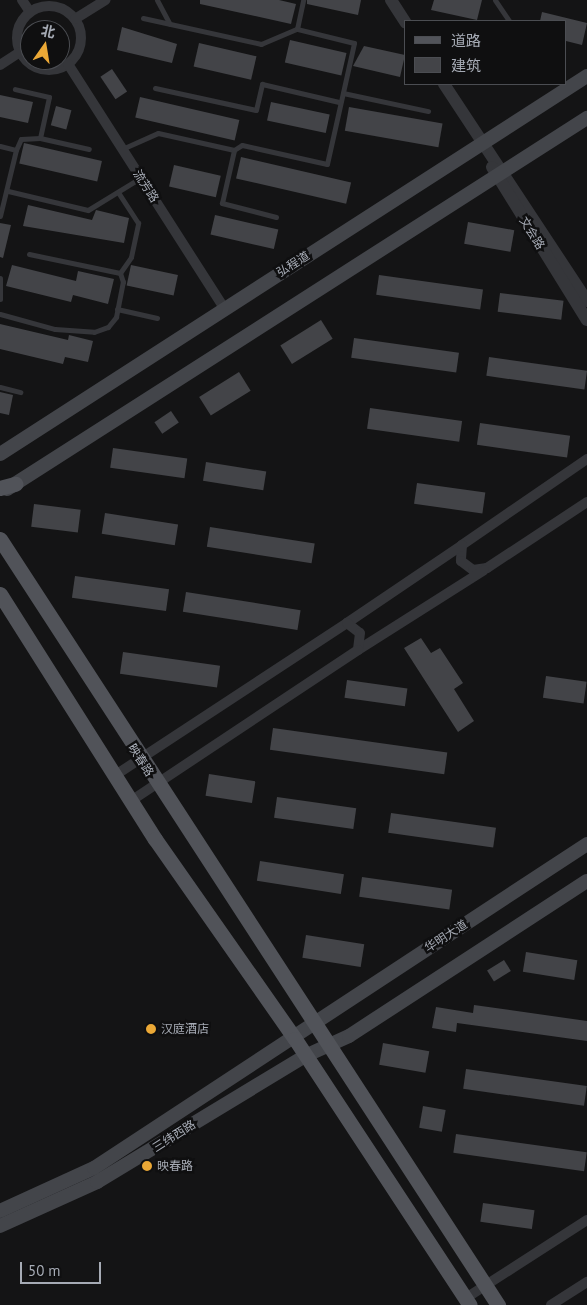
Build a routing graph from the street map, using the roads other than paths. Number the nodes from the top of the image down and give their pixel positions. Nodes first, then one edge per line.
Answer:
1 (22, 0) edge
2 (106, 0) edge
3 (158, 0) edge
4 (303, 0) edge
5 (391, 0) edge
6 (495, 0) edge
7 (30, 12) junction
8 (143, 18) dead end
9 (25, 20) edge
10 (75, 20) junction
11 (404, 20) edge
12 (508, 20) edge
13 (170, 24) junction
14 (20, 28) edge
15 (297, 29) junction
16 (20, 52) joint
17 (70, 61) edge
18 (0, 65) edge
19 (70, 67) edge
20 (587, 76) edge
21 (445, 85) edge
22 (155, 88) dead end
23 (16, 90) dead end
24 (342, 93) junction
25 (339, 102) junction
26 (428, 111) dead end
27 (587, 118) edge
28 (40, 138) junction
29 (482, 144) junction
30 (0, 146) edge
31 (89, 149) dead end
32 (122, 149) junction
33 (16, 150) junction
34 (234, 150) junction
35 (500, 174) junction
36 (140, 178) junction
37 (8, 191) junction
38 (119, 194) junction
39 (0, 216) edge
40 (276, 217) dead end
41 (29, 254) dead end
42 (120, 273) junction
43 (0, 278) edge
44 (0, 299) edge
45 (587, 301) edge
46 (224, 308) junction
47 (117, 309) junction
48 (0, 314) edge
49 (158, 318) dead end
50 (587, 320) edge
51 (0, 387) edge
52 (20, 392) dead end
53 (0, 454) edge
54 (587, 459) edge
55 (15, 484) junction
56 (0, 488) edge
57 (0, 494) edge
58 (587, 502) edge
59 (0, 539) edge
60 (462, 545) junction
61 (487, 568) junction
62 (0, 594) edge
63 (347, 623) junction
64 (358, 650) junction
65 (139, 758) junction
66 (114, 776) junction
67 (156, 783) junction
68 (131, 801) junction
69 (587, 844) edge
70 (587, 881) edge
71 (306, 1030) junction
72 (317, 1050) junction
73 (0, 1211) edge
74 (587, 1220) edge
75 (0, 1226) edge
76 (587, 1282) edge
77 (486, 1286) junction
78 (468, 1302) edge
79 (498, 1305) edge
80 (551, 1305) edge

1 - 7 street
2 - 10 street
3 - 13 lane
4 - 15 lane
5 - 11 street
6 - 12 lane
7 - 9 street
7 - 10 street
8 - 13 lane
10 - 17 street
13 - 15 lane
14 - 16 street
15 - 24 lane
16 - 18 street
19 - 32 street, 流芳路
20 - 29 main road, 弘程道
21 - 29 street, 文会路
22 - 25 lane
23 - 28 lane
24 - 25 lane
24 - 26 lane
25 - 34 lane
27 - 35 main road
28 - 31 lane
28 - 33 lane
29 - 35 street, 文会路
29 - 46 main road, 弘程道
30 - 33 lane
32 - 34 lane
32 - 36 street, 流芳路
33 - 37 lane
34 - 40 lane
35 - 45 street, 文会路
35 - 50 street, 文会路
35 - 55 main road
36 - 38 lane
36 - 46 street, 流芳路
37 - 38 lane
37 - 39 lane
38 - 42 lane
41 - 42 lane
42 - 47 lane
43 - 44 lane
46 - 53 main road, 弘程道
47 - 48 lane
47 - 49 lane
51 - 52 lane
54 - 60 street
55 - 56 main road
55 - 57 main road
58 - 61 street
59 - 65 main road, 映春路
60 - 61 street
60 - 63 street
61 - 64 street
62 - 66 main road, 映春路
63 - 64 street
63 - 65 street
64 - 67 street
65 - 66 street
65 - 67 main road, 映春路
66 - 68 main road, 映春路
67 - 68 street
67 - 71 main road, 映春路
68 - 71 main road, 映春路
69 - 71 main road, 华明大道
70 - 72 main road
71 - 72 main road, 映春路
71 - 72 main road, 映春路
71 - 73 main road, 三纬西路
72 - 75 main road, 三纬西路
72 - 77 main road, 映春路
72 - 78 main road, 映春路
74 - 77 street
76 - 80 street
77 - 78 street
77 - 79 main road, 映春路

